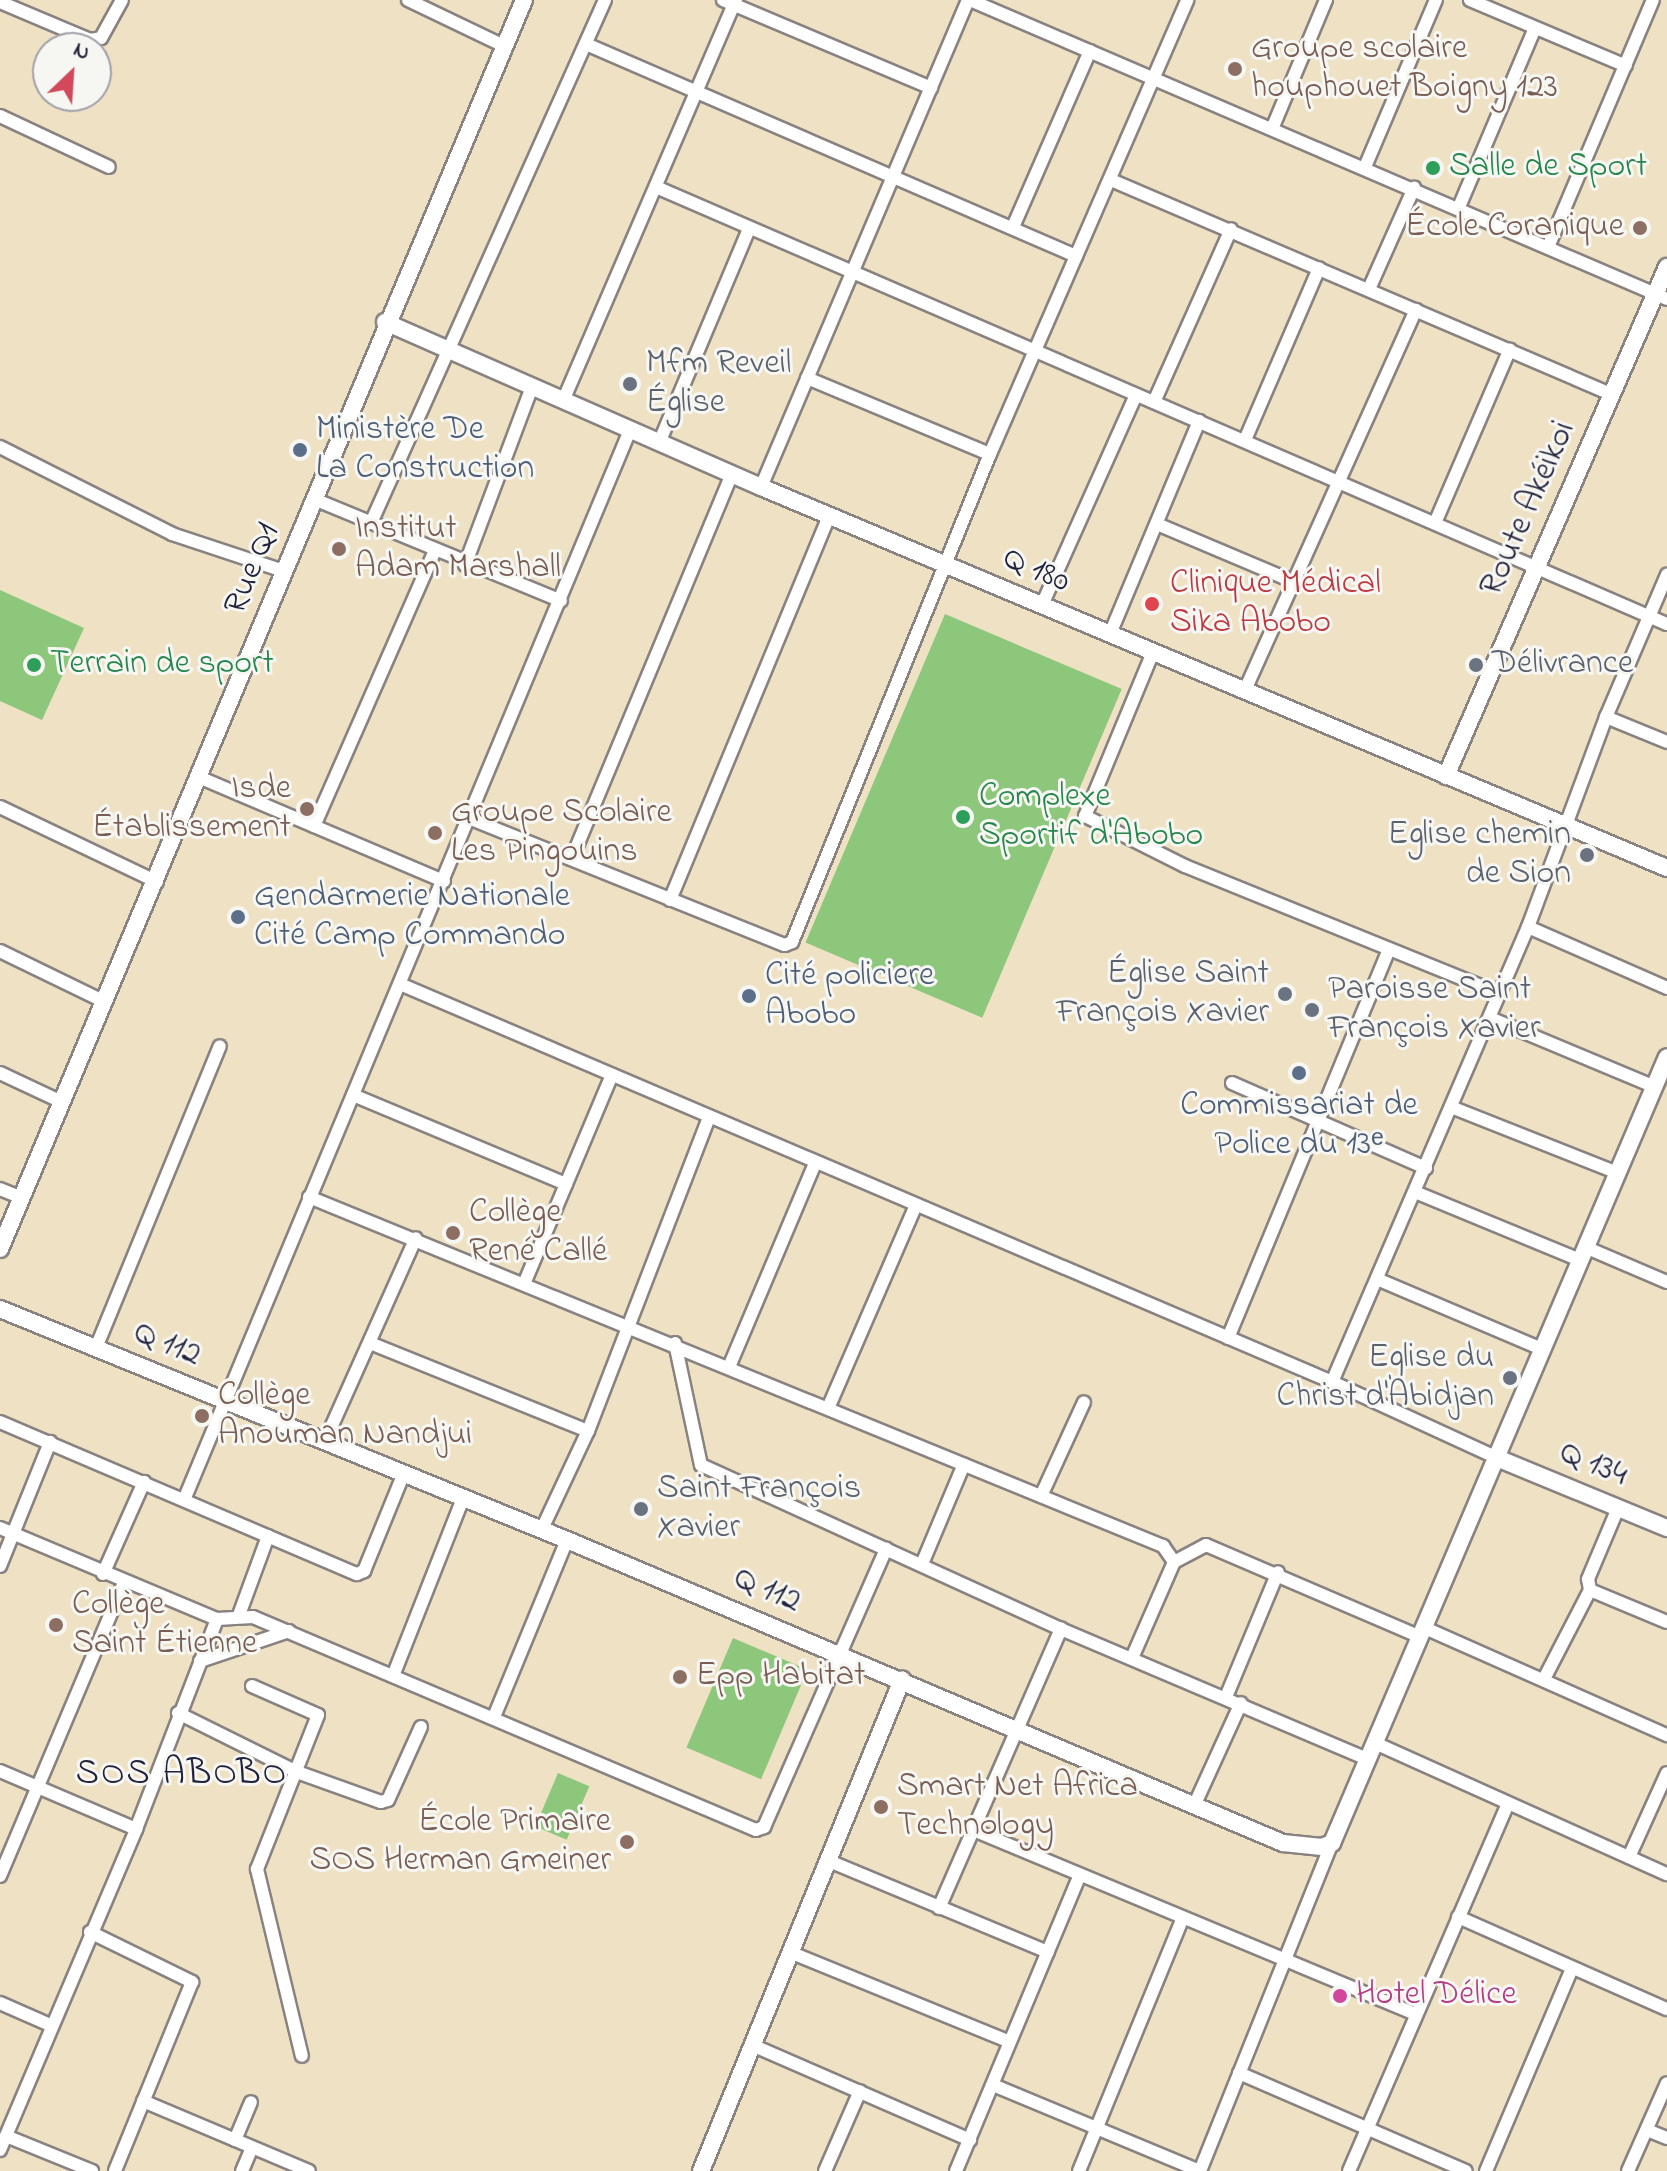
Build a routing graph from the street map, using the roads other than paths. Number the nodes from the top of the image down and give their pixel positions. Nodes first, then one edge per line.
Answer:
1 (122, 0) edge
2 (408, 0) edge
3 (524, 0) edge
4 (605, 0) edge
5 (969, 0) edge
6 (1187, 0) edge
7 (1326, 0) edge
8 (1436, 0) edge
9 (1470, 0) edge
10 (1653, 0) edge
11 (0, 2) edge
12 (731, 2) edge
13 (1535, 28) junction
14 (586, 44) junction
15 (504, 46) junction
16 (1090, 51) junction
17 (1626, 66) junction
18 (1153, 80) junction
19 (931, 88) junction
20 (697, 94) junction
21 (0, 116) edge
22 (1272, 129) junction
23 (109, 167) dead end
24 (1365, 167) junction
25 (893, 177) junction
26 (1111, 180) junction
27 (656, 187) junction
28 (1414, 188) junction
29 (1459, 207) junction
30 (1013, 227) junction
31 (749, 229) junction
32 (1231, 229) junction
33 (1548, 247) junction
34 (1076, 256) junction
35 (1667, 267) edge
36 (1319, 268) junction
37 (851, 275) junction
38 (1369, 289) junction
39 (1661, 297) edge
40 (1416, 310) junction
41 (385, 322) junction
42 (1510, 349) junction
43 (448, 351) junction
44 (1036, 352) junction
45 (807, 378) junction
46 (532, 387) junction
47 (1136, 395) junction
48 (1613, 395) junction
49 (563, 401) junction
50 (1154, 402) junction
51 (1199, 421) junction
52 (630, 430) junction
53 (1245, 440) junction
54 (659, 443) junction
55 (0, 447) edge
56 (990, 454) junction
57 (732, 474) junction
58 (1341, 482) junction
59 (761, 487) junction
60 (314, 499) junction
61 (829, 516) junction
62 (371, 523) junction
63 (1435, 523) junction
64 (1157, 524) junction
65 (435, 551) junction
66 (465, 565) junction
67 (944, 565) junction
68 (1536, 567) junction
69 (284, 571) junction
70 (1667, 575) edge
71 (1294, 582) junction
72 (561, 601) junction
73 (1042, 605) junction
74 (1649, 617) junction
75 (1667, 624) edge
76 (1110, 634) junction
77 (1153, 652) junction
78 (1245, 690) junction
79 (1606, 717) junction
80 (1667, 742) edge
81 (1446, 776) junction
82 (201, 778) junction
83 (0, 807) edge
84 (471, 819) junction
85 (1565, 825) junction
86 (314, 826) junction
87 (572, 858) junction
88 (1667, 868) edge
89 (444, 881) junction
90 (157, 882) junction
91 (670, 900) junction
92 (1528, 927) junction
93 (0, 951) edge
94 (1388, 951) junction
95 (400, 984) junction
96 (1667, 988) edge
97 (1500, 994) junction
98 (105, 1002) junction
99 (1490, 1018) junction
100 (220, 1046) dead end
101 (1667, 1057) edge
102 (0, 1073) edge
103 (612, 1075) junction
104 (1232, 1083) dead end
105 (1655, 1087) junction
106 (353, 1095) junction
107 (62, 1102) junction
108 (1451, 1107) junction
109 (709, 1118) junction
110 (1317, 1119) junction
111 (815, 1163) junction
112 (1426, 1168) junction
113 (1618, 1173) junction
114 (566, 1184) junction
115 (0, 1189) edge
116 (1415, 1192) junction
117 (309, 1197) junction
118 (22, 1198) junction
119 (915, 1207) junction
120 (416, 1238) junction
121 (0, 1249) edge
122 (1583, 1253) junction
123 (1377, 1279) junction
124 (1667, 1282) edge
125 (524, 1284) junction
126 (0, 1309) edge
127 (627, 1328) junction
128 (1228, 1338) junction
129 (370, 1343) junction
130 (675, 1343) junction
131 (96, 1348) junction
132 (1542, 1349) junction
133 (729, 1367) junction
134 (1332, 1382) junction
135 (229, 1402) junction
136 (1084, 1402) dead end
137 (829, 1406) junction
138 (0, 1422) edge
139 (588, 1431) junction
140 (325, 1441) junction
141 (50, 1442) junction
142 (1497, 1458) junction
143 (964, 1464) junction
144 (404, 1473) junction
145 (144, 1482) junction
146 (1041, 1496) junction
147 (463, 1498) junction
148 (184, 1500) junction
149 (1618, 1508) junction
150 (1667, 1528) edge
151 (542, 1529) junction
152 (6, 1531) edge
153 (268, 1536) junction
154 (567, 1540) junction
155 (886, 1549) junction
156 (1174, 1562) junction
157 (922, 1564) junction
158 (0, 1566) edge
159 (1278, 1572) junction
160 (103, 1574) junction
161 (124, 1583) junction
162 (1590, 1590) junction
163 (239, 1615) junction
164 (217, 1619) junction
165 (1667, 1622) edge
166 (1061, 1629) junction
167 (289, 1631) junction
168 (1423, 1632) junction
169 (841, 1654) junction
170 (1132, 1658) junction
171 (200, 1661) junction
172 (393, 1676) junction
173 (1544, 1679) junction
174 (902, 1680) junction
175 (252, 1686) dead end
176 (1226, 1697) junction
177 (1241, 1703) junction
178 (178, 1713) junction
179 (494, 1717) junction
180 (421, 1727) dead end
181 (1017, 1731) junction
182 (1667, 1735) edge
183 (1372, 1751) junction
184 (0, 1771) edge
185 (297, 1772) junction
186 (1667, 1773) edge
187 (35, 1786) junction
188 (1194, 1806) junction
189 (1507, 1806) junction
190 (136, 1829) junction
191 (971, 1829) junction
192 (1332, 1843) junction
193 (1629, 1857) junction
194 (829, 1861) junction
195 (1667, 1874) edge
196 (1080, 1875) junction
197 (0, 1876) edge
198 (939, 1908) junction
199 (1458, 1917) junction
200 (1183, 1918) junction
201 (90, 1932) junction
202 (1048, 1952) junction
203 (792, 1953) junction
204 (1285, 1958) junction
205 (1572, 1968) junction
206 (0, 2003) edge
207 (1667, 2009) edge
208 (1416, 2014) junction
209 (50, 2025) junction
210 (1010, 2042) junction
211 (752, 2045) junction
212 (302, 2056) dead end
213 (1239, 2073) junction
214 (1667, 2083) edge
215 (993, 2085) junction
216 (860, 2091) junction
217 (143, 2101) junction
218 (251, 2102) dead end
219 (1097, 2129) junction
220 (1368, 2129) junction
221 (1647, 2130) junction
222 (6, 2136) junction
223 (1667, 2138) edge
224 (235, 2140) junction
225 (970, 2140) junction
226 (252, 2148) junction
227 (0, 2150) edge
228 (92, 2171) edge
229 (115, 2171) edge
230 (242, 2171) edge
231 (309, 2171) edge
232 (701, 2171) edge
233 (825, 2171) edge
234 (956, 2171) edge
235 (1079, 2171) edge
236 (1200, 2171) edge
237 (1349, 2171) edge
238 (1466, 2171) edge
239 (1486, 2171) edge
240 (1628, 2171) edge

1 - 11 street
2 - 15 street
3 - 15 street, Rue Q1
4 - 14 street
5 - 16 street
5 - 19 street
6 - 18 street
7 - 22 street
8 - 24 street
9 - 13 street
10 - 17 street
12 - 19 street
12 - 20 street
13 - 17 street
13 - 29 street
14 - 20 street
14 - 43 street
15 - 41 street, Rue Q1
16 - 18 street
16 - 30 street
17 - 33 street
18 - 22 street
18 - 26 street
19 - 25 street
20 - 25 street
20 - 27 street
21 - 23 street
22 - 24 street
24 - 28 street
25 - 30 street
25 - 37 street
26 - 32 street
26 - 34 street
27 - 31 street
27 - 49 street
28 - 29 street
28 - 38 street
29 - 33 street
30 - 34 street
31 - 37 street
31 - 54 street
32 - 36 street
32 - 50 street
33 - 39 street
34 - 44 street
35 - 39 street, Route Akéikoi
36 - 38 street
36 - 53 street
37 - 44 street
37 - 45 street
38 - 40 street
39 - 48 street, Route Akéikoi
40 - 42 street
40 - 58 street
41 - 43 street, Q 180
41 - 60 street, Rue Q1
42 - 48 street
42 - 63 street
43 - 46 street, Q 180
43 - 62 street
44 - 47 street
44 - 56 street
45 - 56 street
45 - 59 street
46 - 49 street, Q 180
46 - 66 street
47 - 50 street
47 - 73 street
48 - 68 street, Route Akéikoi
49 - 52 street, Q 180
50 - 51 street
51 - 53 street
51 - 64 street
52 - 54 street, Q 180
52 - 72 street
53 - 58 street
54 - 57 street, Q 180
55 - 69 street
56 - 67 street
57 - 59 street, Q 180
57 - 87 street
58 - 63 street
58 - 71 street
59 - 61 street, Q 180
60 - 62 street
60 - 69 street, Rue Q1
61 - 67 street, Q 180
61 - 91 street
62 - 65 street
63 - 68 street
64 - 71 street
64 - 76 street
65 - 66 street
65 - 86 street
66 - 72 street
67 - 73 street, Q 180
67 - 91 street
68 - 74 street
68 - 81 street, Route Akéikoi
69 - 82 street, Rue Q1
70 - 74 street
71 - 78 street
72 - 84 street
73 - 76 street, Q 180
74 - 75 street
74 - 79 street
76 - 77 street, Q 180
77 - 78 street, Q 180
77 - 94 street
78 - 81 street, Q 180
79 - 80 street
79 - 85 street
81 - 85 street, Q 180
82 - 86 street
82 - 90 street, Rue Q1
83 - 90 street
84 - 87 street
84 - 89 street
85 - 88 street, Q 180
85 - 92 street
86 - 89 street
87 - 91 street
89 - 95 street
90 - 98 street, Rue Q1
92 - 96 street
92 - 97 street
93 - 98 street
94 - 97 street
94 - 110 street
95 - 103 street
95 - 106 street
97 - 99 street
98 - 107 street, Rue Q1
99 - 105 street
99 - 108 street
100 - 131 street
101 - 105 street
102 - 107 street
103 - 109 street
103 - 114 street
104 - 110 street
105 - 113 street
106 - 114 street
106 - 117 street
107 - 118 street, Rue Q1
108 - 112 street
108 - 113 street
109 - 111 street
109 - 127 street
110 - 112 street
110 - 128 street
111 - 119 street
111 - 133 street
112 - 116 street
113 - 122 street
114 - 125 street
115 - 118 street
116 - 122 street
116 - 123 street
117 - 120 street
117 - 135 street
118 - 121 street, Rue Q1
119 - 128 street
119 - 137 street
120 - 125 street
120 - 129 street
122 - 124 street
122 - 132 street
123 - 132 street
123 - 134 street
125 - 127 street
126 - 131 street, Q 112
127 - 130 street
127 - 139 street
128 - 134 street
129 - 139 street
129 - 140 street
130 - 133 street
130 - 155 street
131 - 135 street, Q 112
132 - 142 street
133 - 137 street
134 - 142 street
135 - 140 street, Q 112
135 - 148 street
136 - 146 street
137 - 143 street
138 - 141 street
139 - 151 street
140 - 144 street, Q 112
141 - 145 street
141 - 152 street
142 - 149 street, Q 134
142 - 168 street
143 - 146 street
143 - 157 street
144 - 147 street, Q 112
144 - 153 street
145 - 148 street
145 - 160 street
146 - 156 street
147 - 151 street, Q 112
147 - 172 street
148 - 153 street
149 - 150 street, Q 134
149 - 162 street
151 - 154 street, Q 112
152 - 158 street
152 - 160 street
153 - 163 street
154 - 169 street, Q 112
154 - 179 street
155 - 157 street
155 - 169 street
156 - 159 street
156 - 170 street
157 - 166 street
159 - 168 street
159 - 176 street
160 - 161 street
161 - 164 street
161 - 187 street
162 - 165 street
162 - 173 street
163 - 164 street
163 - 167 street
164 - 171 street
166 - 170 street
166 - 181 street
167 - 171 street
167 - 172 street
168 - 173 street
168 - 183 street
169 - 174 street, Q 112
169 - 179 street
170 - 176 street
171 - 178 street
172 - 179 street
173 - 182 street
174 - 181 street, Q 112
174 - 194 street
175 - 185 street
176 - 177 street
177 - 183 street
177 - 188 street
178 - 185 street
178 - 190 street
180 - 185 street
181 - 188 street, Q 112
181 - 191 street
183 - 189 street
183 - 192 street
184 - 187 street
185 - 212 street
186 - 193 street
187 - 190 street
187 - 197 street
188 - 192 street, Q 112
189 - 193 street
189 - 199 street
190 - 201 street
191 - 196 street
191 - 198 street
192 - 204 street
193 - 195 street
194 - 198 street
194 - 203 street
196 - 200 street
196 - 202 street
198 - 202 street
199 - 205 street
199 - 208 street
200 - 204 street
200 - 219 street
201 - 209 street
201 - 217 street
202 - 210 street
203 - 210 street
203 - 211 street
204 - 208 street
204 - 213 street
205 - 207 street
205 - 239 street
206 - 209 street
208 - 220 street
209 - 222 street
210 - 215 street
211 - 216 street
211 - 232 street
213 - 220 street
213 - 236 street
214 - 221 street
215 - 219 street
215 - 225 street
216 - 225 street
216 - 233 street
217 - 224 street
217 - 229 street
218 - 224 street
219 - 235 street
219 - 236 street
220 - 237 street
220 - 238 street
221 - 223 street
221 - 240 street
222 - 227 street
222 - 228 street
224 - 226 street
225 - 234 street
226 - 230 street
226 - 231 street

